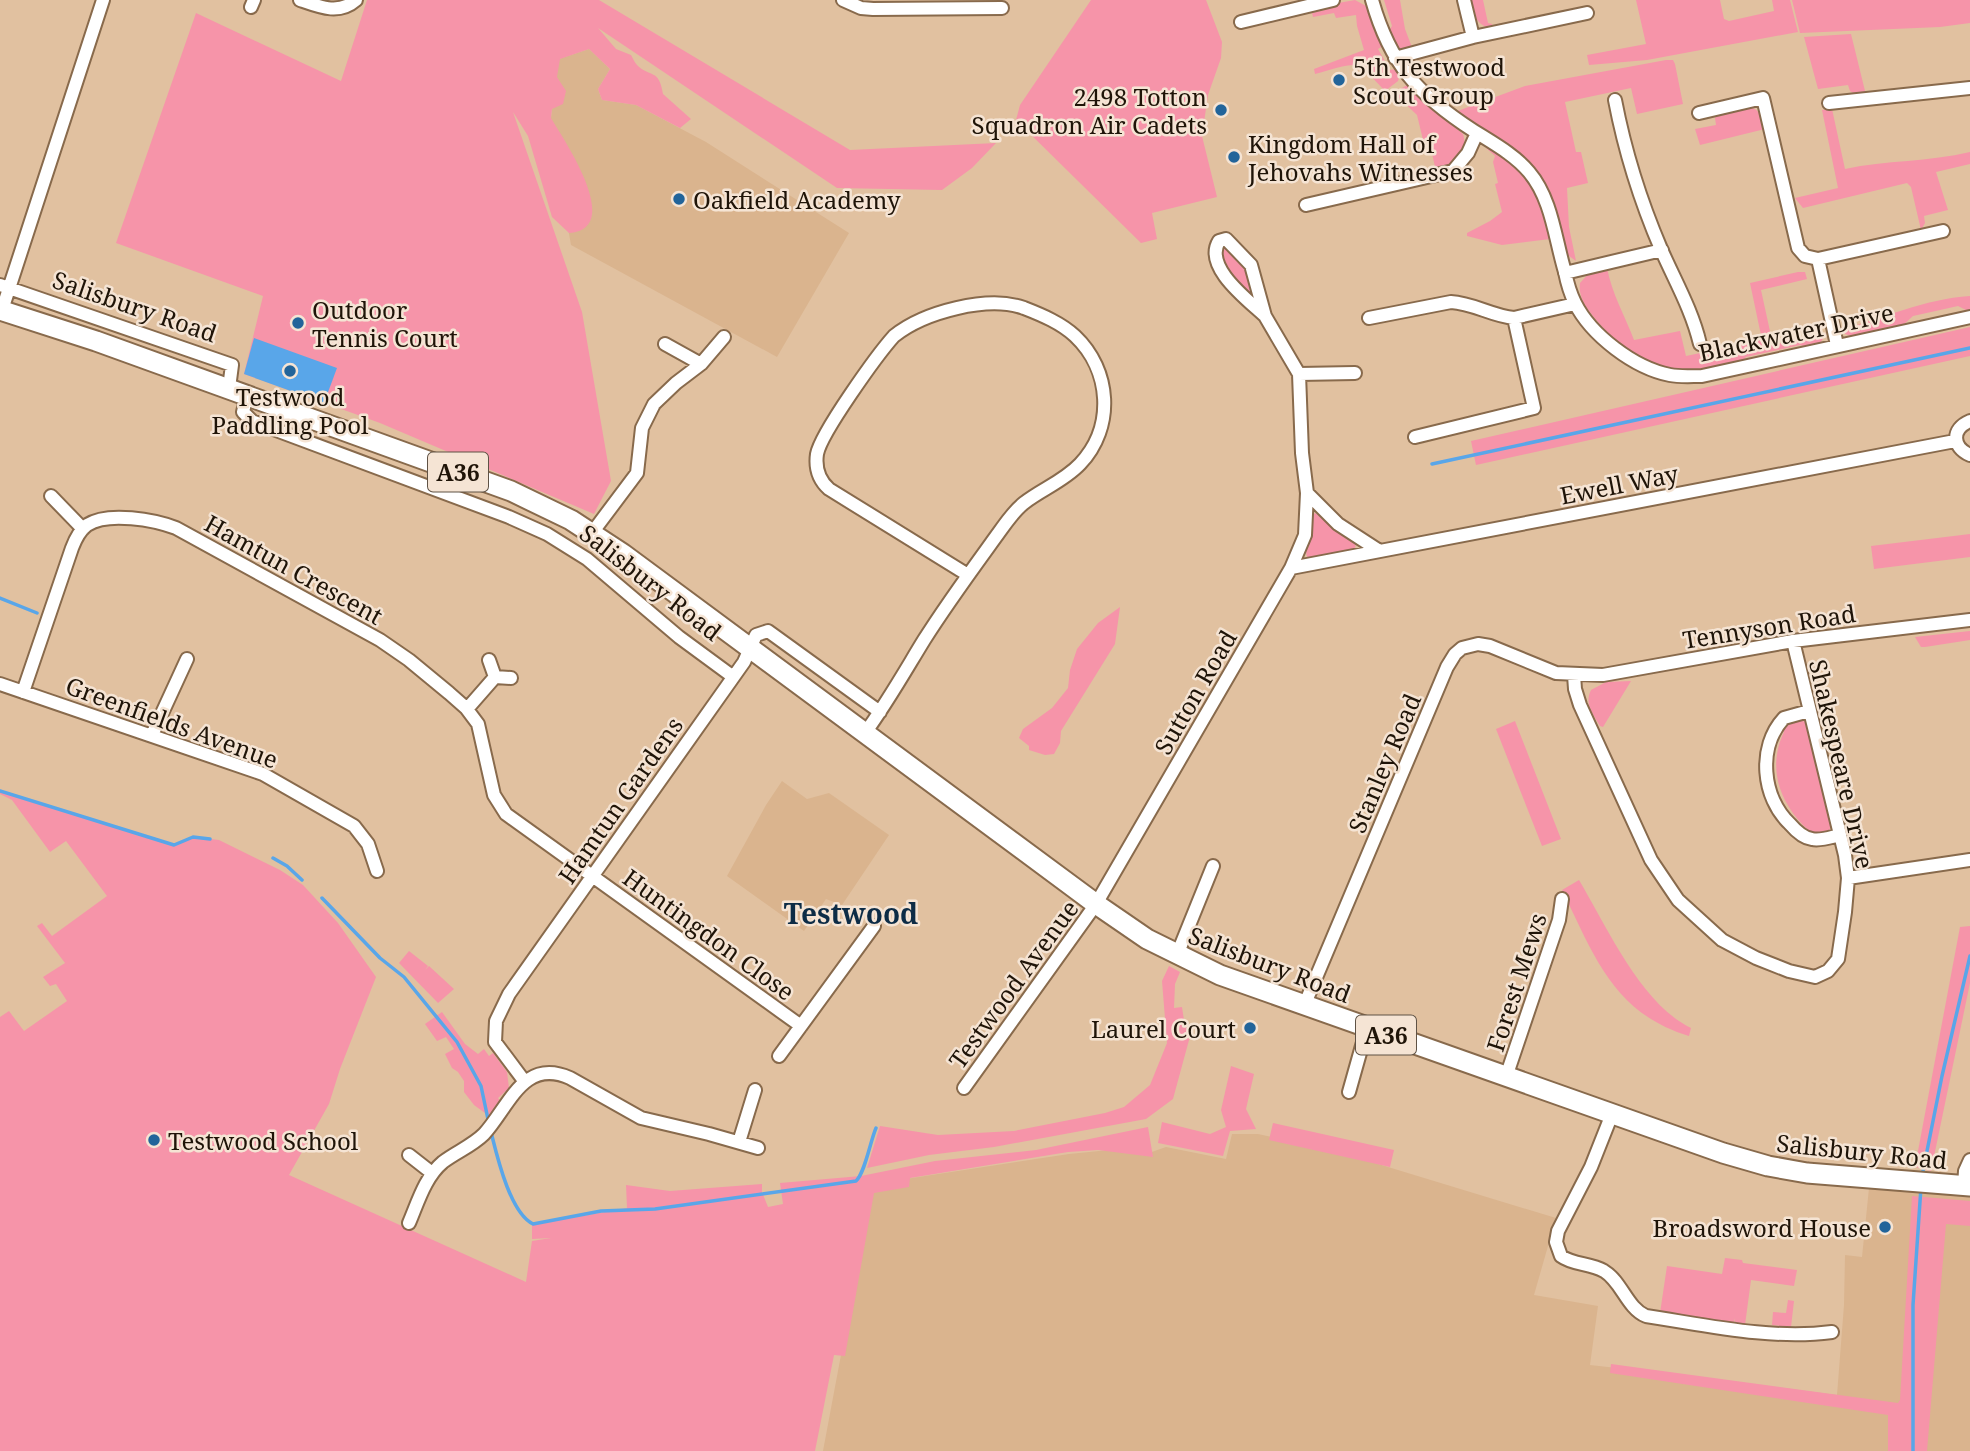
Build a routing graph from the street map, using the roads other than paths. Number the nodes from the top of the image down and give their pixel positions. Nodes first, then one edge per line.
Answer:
1 (103, 0) edge
2 (300, 0) edge
3 (356, 0) edge
4 (843, 0) edge
5 (1334, 0) edge
6 (1372, 0) edge
7 (1464, 0) edge
8 (923, 4) edge
9 (1002, 8) dead end
10 (1587, 13) dead end
11 (1241, 22) dead end
12 (1473, 37) junction
13 (1395, 58) junction
14 (1970, 88) edge
15 (1615, 100) dead end
16 (1829, 103) dead end
17 (1699, 113) dead end
18 (1477, 133) junction
19 (1306, 205) dead end
20 (1943, 231) dead end
21 (1662, 250) junction
22 (1818, 259) junction
23 (1565, 273) junction
24 (5, 287) edge
25 (1575, 303) junction
26 (1, 310) edge
27 (1265, 316) junction
28 (1970, 317) edge
29 (1368, 318) dead end
30 (1514, 318) junction
31 (724, 337) dead end
32 (665, 344) dead end
33 (1700, 344) dead end
34 (1837, 345) junction
35 (701, 364) junction
36 (1355, 373) dead end
37 (1299, 374) junction
38 (238, 392) junction
39 (1970, 421) edge
40 (1415, 437) dead end
41 (1955, 441) junction
42 (1970, 455) edge
43 (1307, 493) junction
44 (51, 496) dead end
45 (83, 530) junction
46 (592, 533) junction
47 (1377, 550) junction
48 (1291, 568) junction
49 (968, 575) junction
50 (1970, 621) edge
51 (1793, 641) junction
52 (750, 648) junction
53 (187, 659) dead end
54 (489, 660) dead end
55 (1574, 675) junction
56 (733, 676) junction
57 (495, 677) junction
58 (512, 678) dead end
59 (0, 684) edge
60 (23, 692) junction
61 (467, 709) junction
62 (1809, 711) junction
63 (880, 712) junction
64 (865, 733) junction
65 (152, 736) junction
66 (1840, 835) junction
67 (1970, 860) edge
68 (1213, 866) dead end
69 (377, 871) dead end
70 (593, 876) junction
71 (1848, 878) junction
72 (1562, 898) dead end
73 (1096, 904) junction
74 (874, 926) dead end
75 (1177, 955) junction
76 (1304, 1006) junction
77 (801, 1026) junction
78 (1367, 1028) junction
79 (779, 1056) dead end
80 (1506, 1077) junction
81 (525, 1082) junction
82 (964, 1088) dead end
83 (755, 1090) dead end
84 (1349, 1092) dead end
85 (1612, 1114) junction
86 (739, 1142) junction
87 (758, 1148) dead end
88 (409, 1154) dead end
89 (1970, 1160) edge
90 (432, 1173) junction
91 (1967, 1186) edge
92 (409, 1223) dead end
93 (1832, 1332) dead end

1 - 24 street
2 - 3 street
4 - 8 street
5 - 11 street
6 - 13 street, Blackwater Drive
7 - 12 street
8 - 9 street
10 - 12 street
12 - 13 street
13 - 18 street, Blackwater Drive
14 - 16 street
15 - 21 street
17 - 22 street
18 - 19 street
18 - 23 street, Blackwater Drive
20 - 22 street
21 - 23 street
21 - 33 street
22 - 34 street
23 - 25 street, Blackwater Drive
24 - 26 street
24 - 38 street, Salisbury Road
25 - 30 street
25 - 34 street, Blackwater Drive
26 - 38 main road, Salisbury Road / A36
27 - 27 street
27 - 37 street
28 - 34 street, Blackwater Drive
29 - 30 street
30 - 40 street
31 - 35 street
32 - 35 street
35 - 46 street
36 - 37 street
37 - 43 street, Sutton Road
38 - 46 main road, Salisbury Road / A36
38 - 56 street, Salisbury Road
39 - 41 street
41 - 42 street
41 - 47 street, Ewell Way
43 - 47 street
43 - 48 street, Sutton Road
44 - 45 street
45 - 60 street
45 - 61 street, Hamtun Crescent
46 - 52 main road, Salisbury Road / A36
47 - 48 street, Ewell Way
48 - 73 street, Sutton Road
49 - 49 street
49 - 63 street
50 - 51 street, Tennyson Road
51 - 55 street, Tennyson Road
51 - 62 street, Shakespeare Drive
52 - 56 street, Hamtun Gardens
52 - 63 street, Salisbury Road
52 - 64 main road, Salisbury Road / A36
53 - 65 street
54 - 57 street
55 - 71 street, Shakespeare Drive
55 - 76 street, Stanley Road
56 - 70 street, Hamtun Gardens
57 - 58 street
57 - 61 street
59 - 60 street, Greenfields Avenue
60 - 65 street, Greenfields Avenue
61 - 70 street, Hamtun Crescent
62 - 66 street, Shakespeare Drive
62 - 66 street
63 - 64 street
64 - 73 main road, Salisbury Road / A36
65 - 69 street, Greenfields Avenue
66 - 71 street, Shakespeare Drive
67 - 71 street
68 - 75 street
70 - 77 street, Huntingdon Close
70 - 81 street, Hamtun Gardens
72 - 80 street, Forest Mews
73 - 75 main road, Salisbury Road / A36
73 - 82 street, Testwood Avenue
74 - 77 street, Huntingdon Close
75 - 76 main road, Salisbury Road / A36
76 - 78 main road, Salisbury Road / A36
77 - 79 street, Huntingdon Close
78 - 80 main road, Salisbury Road / A36
78 - 84 street
80 - 85 main road, Salisbury Road / A36
81 - 86 street
81 - 90 street
83 - 86 street
85 - 91 main road, Salisbury Road / A36
85 - 93 street
86 - 87 street
88 - 90 street
89 - 91 street
90 - 92 street

